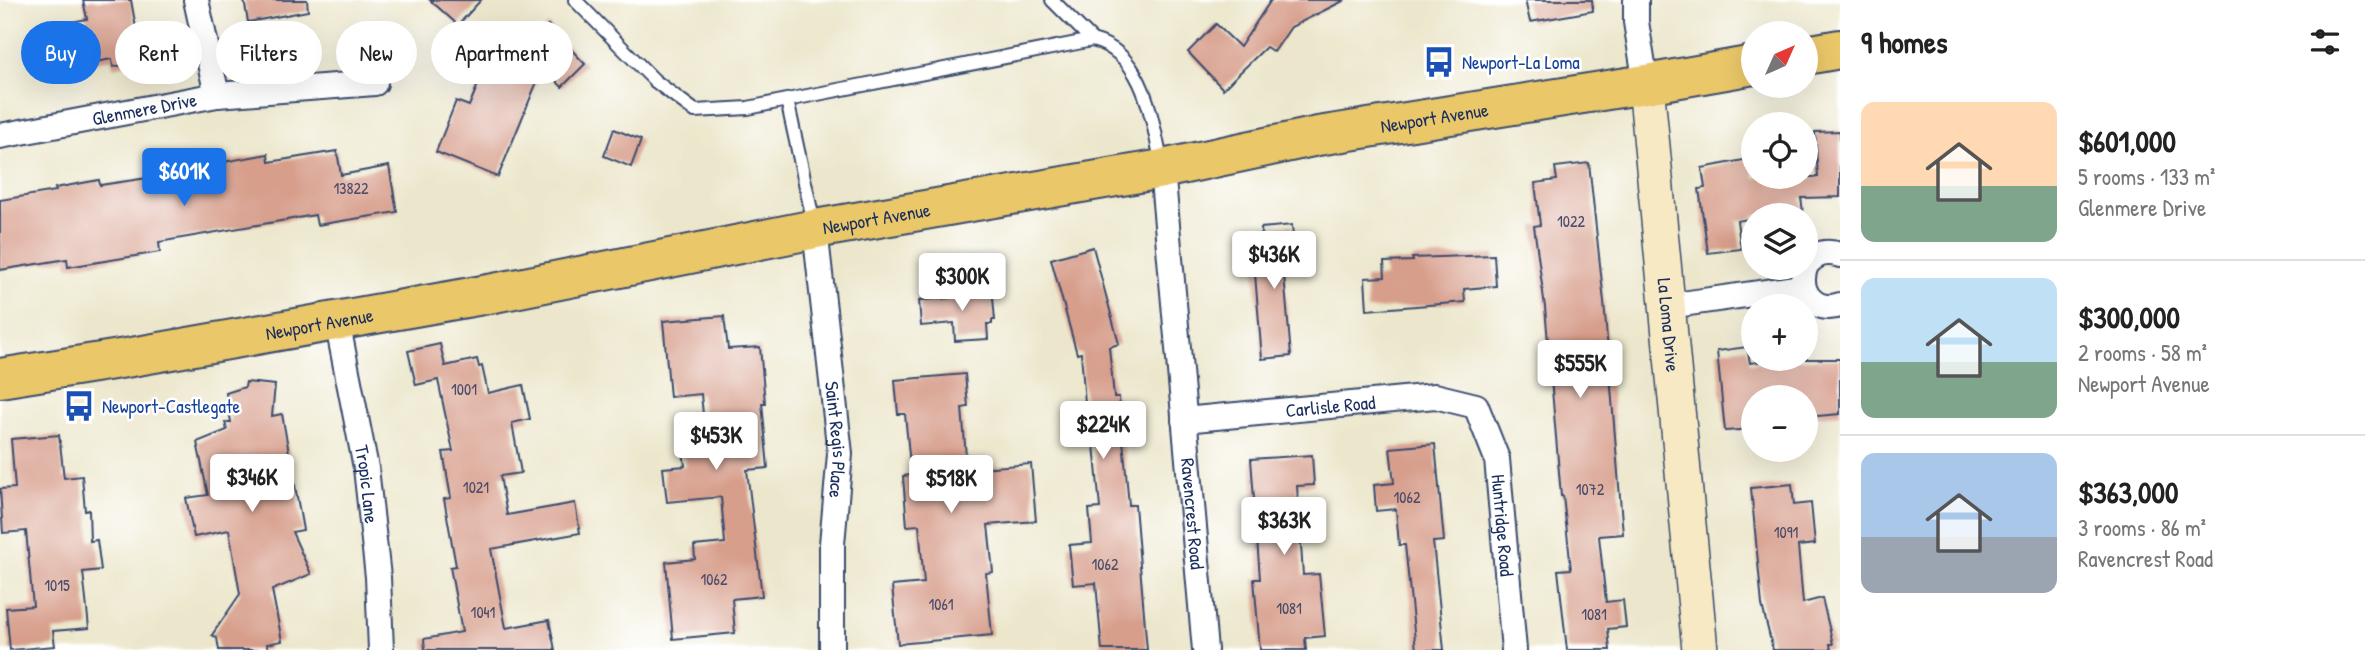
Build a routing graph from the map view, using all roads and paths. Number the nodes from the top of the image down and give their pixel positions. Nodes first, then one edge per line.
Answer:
1 (197, 0) edge
2 (575, 0) edge
3 (1052, 0) edge
4 (1636, 0) edge
5 (1092, 40) junction
6 (1840, 49) edge
7 (1818, 53) edge
8 (1741, 67) edge
9 (362, 84) edge
10 (1646, 84) junction
11 (217, 95) junction
12 (786, 100) junction
13 (0, 136) edge
14 (1162, 169) junction
15 (815, 229) junction
16 (1818, 255) edge
17 (1840, 255) edge
18 (1775, 280) edge
19 (1805, 280) edge
20 (1840, 305) edge
21 (1668, 306) junction
22 (337, 321) junction
23 (0, 377) edge
24 (1476, 406) joint
25 (1184, 420) junction
26 (381, 650) edge
27 (832, 650) edge
28 (1205, 650) edge
29 (1514, 650) edge
30 (1700, 650) edge

1 - 11 street
2 - 12 lane
3 - 5 lane
4 - 10 street, La Loma Drive
5 - 12 lane
5 - 14 lane
6 - 7 main road
8 - 10 main road, Newport Avenue
9 - 11 street, Glenmere Drive
10 - 14 main road, Newport Avenue
10 - 21 main road, La Loma Drive
11 - 13 street, Glenmere Drive
12 - 15 lane
14 - 15 main road, Newport Avenue
14 - 25 street, Ravencrest Road
15 - 22 main road, Newport Avenue
15 - 27 street, Saint Regis Place
16 - 17 street
18 - 21 street
19 - 20 street
21 - 30 main road, La Loma Drive
22 - 23 main road, Newport Avenue
22 - 26 street, Tropic Lane
24 - 25 street, Carlisle Road
24 - 29 street, Huntridge Road
25 - 28 street, Ravencrest Road

